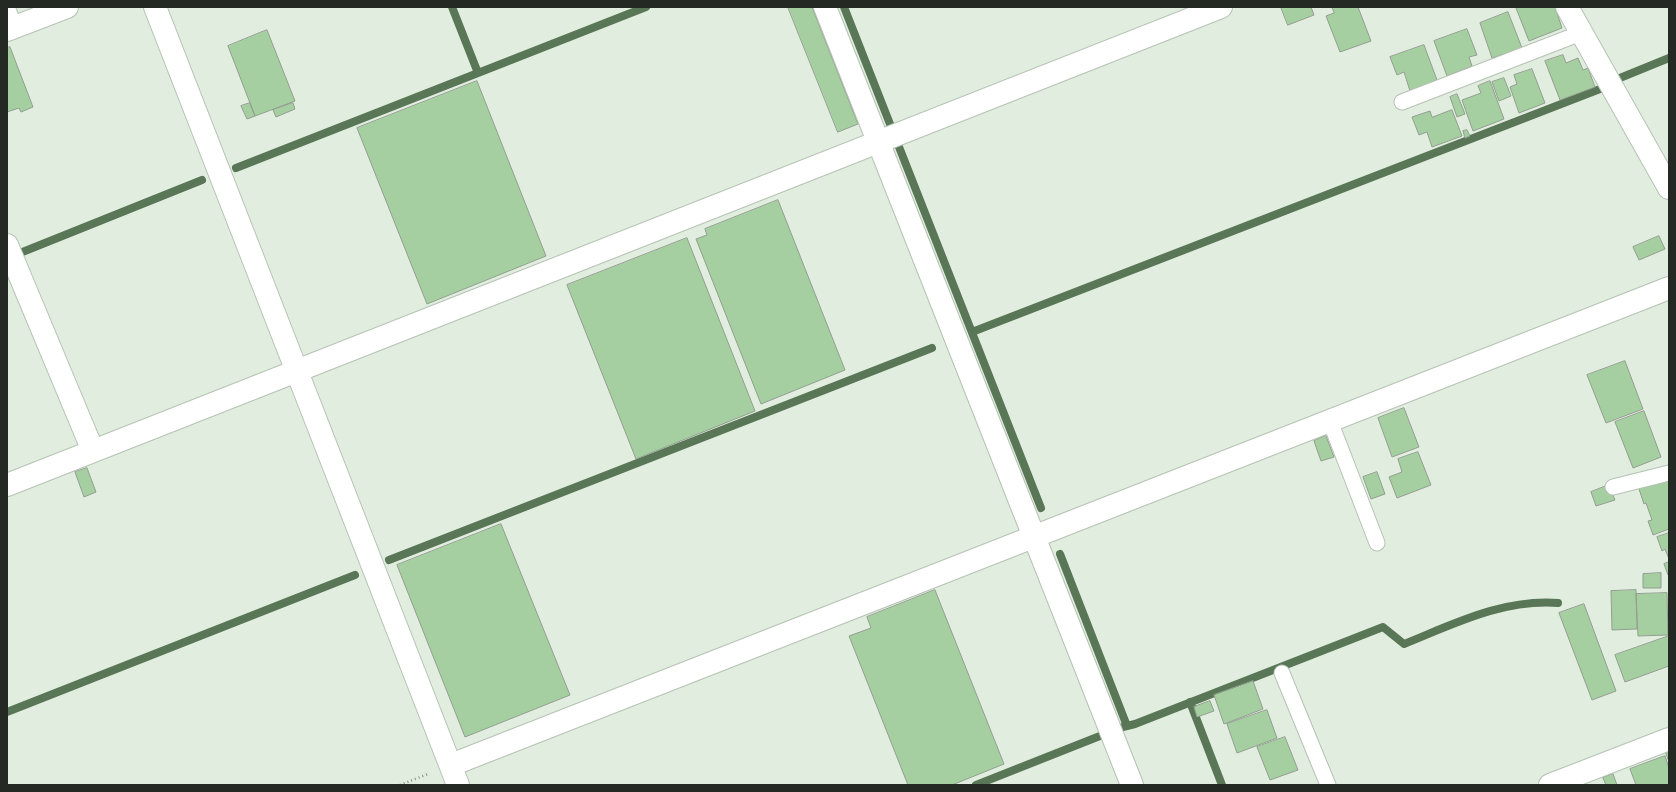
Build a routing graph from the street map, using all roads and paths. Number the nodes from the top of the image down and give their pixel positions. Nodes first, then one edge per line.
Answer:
1 (7, 7) edge
2 (67, 7) edge
3 (155, 7) edge
4 (825, 7) edge
5 (1221, 7) edge
6 (1567, 7) edge
7 (11, 29) edge
8 (1581, 33) junction
9 (1402, 102) dead end
10 (889, 137) junction
11 (1669, 188) edge
12 (7, 245) edge
13 (1669, 288) edge
14 (297, 371) junction
15 (1330, 421) junction
16 (93, 451) junction
17 (1669, 473) edge
18 (7, 485) edge
19 (1613, 487) dead end
20 (1033, 537) junction
21 (1377, 543) dead end
22 (1282, 673) dead end
23 (1669, 739) edge
24 (451, 765) junction
25 (400, 785) edge
26 (458, 785) edge
27 (1132, 785) edge
28 (1328, 785) edge
29 (1550, 785) edge

1 - 7 lane
2 - 7 street
3 - 14 street
4 - 10 street
5 - 10 street
6 - 8 street
8 - 9 lane
8 - 11 street
10 - 14 street
10 - 20 street
12 - 16 street
13 - 15 street
14 - 16 street
14 - 24 street
15 - 20 street
15 - 21 lane
16 - 18 street
17 - 19 lane
20 - 24 street
20 - 27 street
22 - 28 lane
23 - 29 street
24 - 25 path
24 - 26 street

